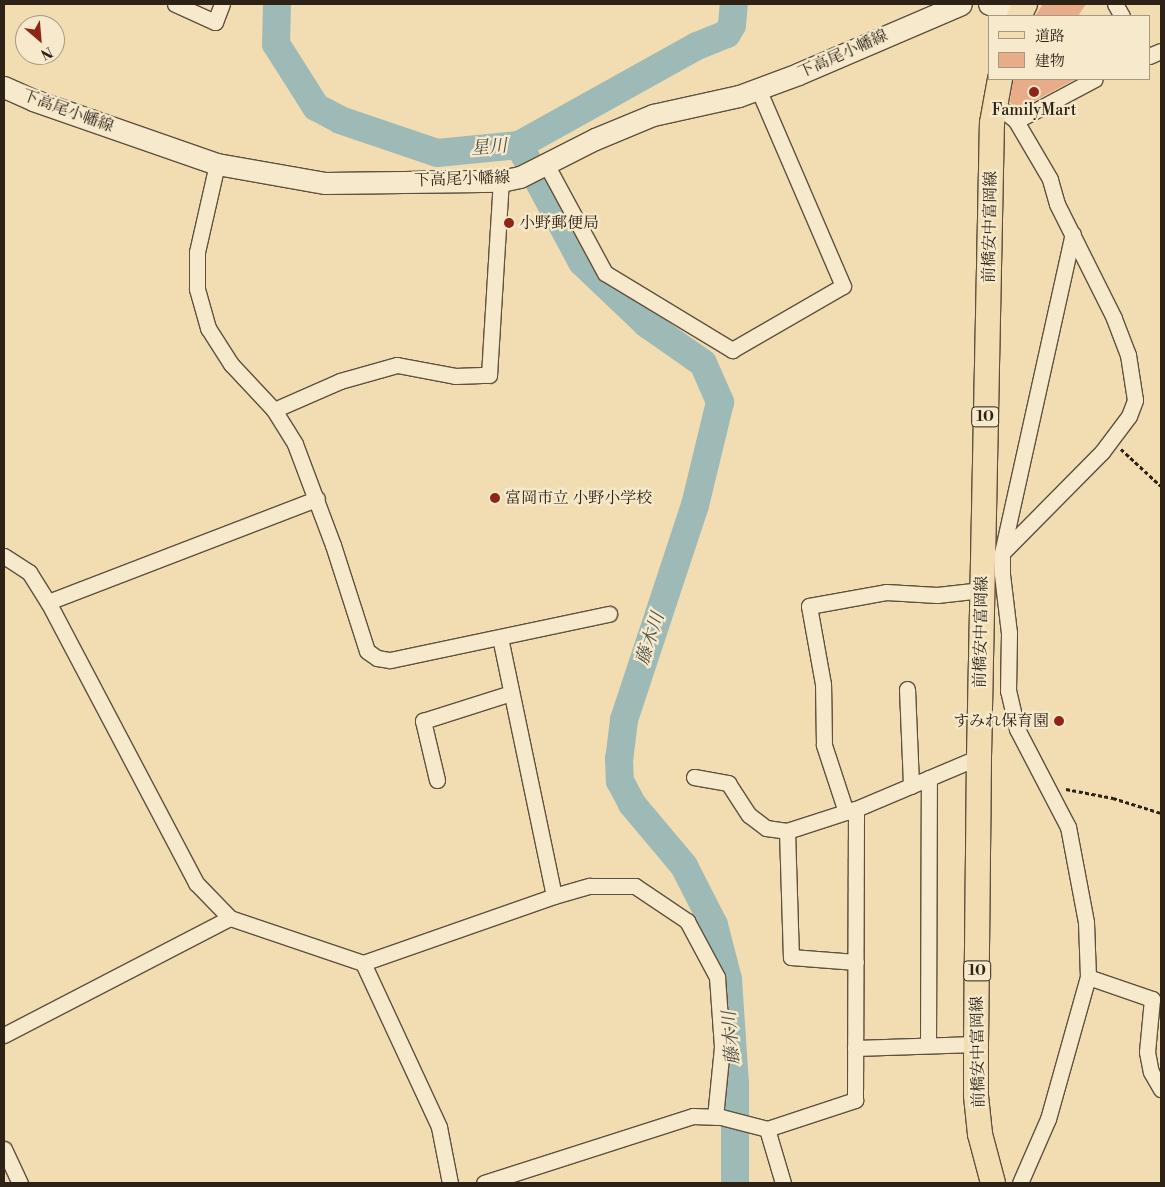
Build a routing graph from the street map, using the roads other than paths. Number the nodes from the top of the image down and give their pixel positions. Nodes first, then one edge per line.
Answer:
1 (174, 4) edge
2 (222, 4) edge
3 (961, 4) edge
4 (989, 4) edge
5 (1115, 4) edge
6 (1021, 10) edge
7 (1121, 15) edge
8 (1000, 80) edge
9 (1093, 80) edge
10 (4, 87) edge
11 (758, 89) junction
12 (996, 104) junction
13 (1016, 121) junction
14 (218, 164) junction
15 (543, 166) junction
16 (511, 179) junction
17 (1072, 234) junction
18 (274, 410) junction
19 (317, 499) junction
20 (992, 553) junction
21 (4, 556) edge
22 (982, 590) junction
23 (48, 602) junction
24 (609, 614) dead end
25 (500, 638) junction
26 (907, 689) dead end
27 (511, 693) junction
28 (979, 757) junction
29 (694, 777) dead end
30 (929, 778) junction
31 (437, 780) dead end
32 (911, 786) junction
33 (851, 811) junction
34 (787, 831) junction
35 (554, 896) junction
36 (230, 918) junction
37 (856, 962) junction
38 (363, 963) junction
39 (1088, 977) junction
40 (4, 1035) edge
41 (976, 1044) junction
42 (928, 1046) junction
43 (855, 1048) junction
44 (1161, 1089) edge
45 (718, 1117) junction
46 (767, 1129) junction
47 (4, 1148) edge
48 (20, 1183) edge
49 (450, 1183) edge
50 (484, 1183) edge
51 (783, 1183) edge
52 (994, 1183) edge
53 (1020, 1183) edge

1 - 2 street
3 - 11 main road, 下高尾小幡線
4 - 6 main road
5 - 7 street
8 - 12 main road, 前橋安中富岡線 / 10
9 - 13 street
10 - 14 main road, 下高尾小幡線
11 - 15 main road, 下高尾小幡線
11 - 15 street
12 - 13 street
12 - 20 main road, 前橋安中富岡線 / 10
13 - 17 street
14 - 16 main road, 下高尾小幡線
14 - 18 street
15 - 16 main road, 下高尾小幡線
16 - 18 street
17 - 20 street
17 - 20 street
18 - 19 street
19 - 23 street
19 - 25 street
20 - 22 main road, 前橋安中富岡線 / 10
20 - 39 street
21 - 23 street
22 - 28 main road, 前橋安中富岡線 / 10
22 - 33 street
23 - 36 street
24 - 25 street
25 - 27 street
26 - 32 street
27 - 31 street
27 - 35 street
28 - 30 street
28 - 41 main road, 前橋安中富岡線 / 10
29 - 34 street
30 - 32 street
30 - 42 street
32 - 33 street
33 - 34 street
33 - 37 street
34 - 37 street
35 - 38 street
35 - 45 street
36 - 38 street
36 - 40 street
37 - 43 street
38 - 49 street
39 - 44 street
39 - 53 street
41 - 42 street
41 - 52 main road, 前橋安中富岡線 / 10
42 - 43 street
43 - 46 street
45 - 46 street
45 - 50 street
46 - 51 street
47 - 48 street

